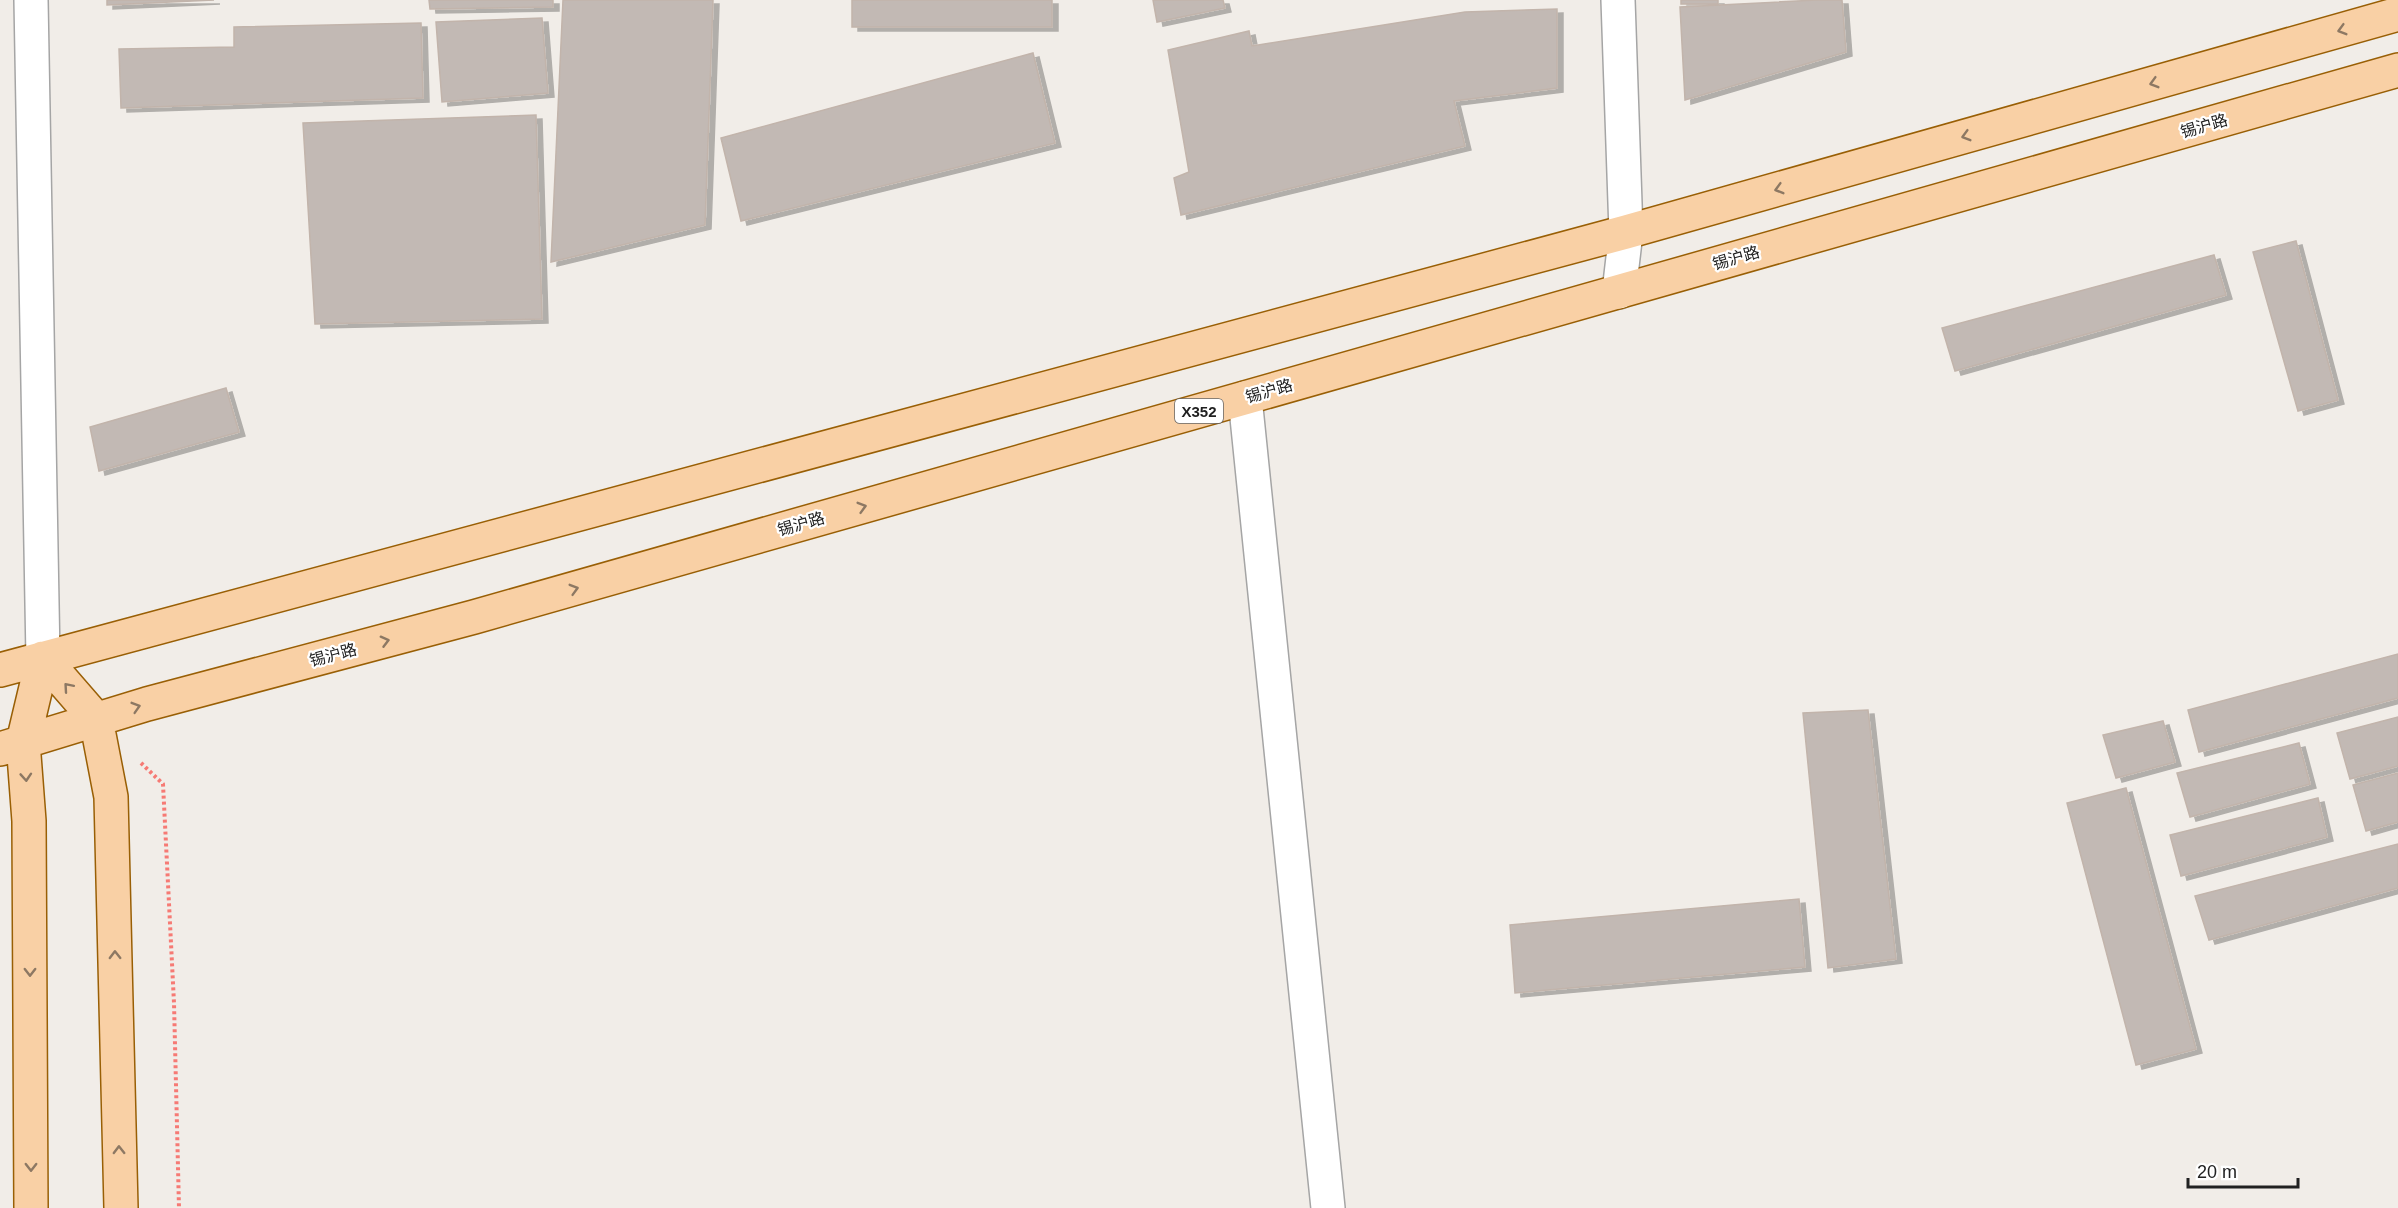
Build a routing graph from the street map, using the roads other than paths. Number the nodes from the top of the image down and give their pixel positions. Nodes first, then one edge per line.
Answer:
1 (30, 0) edge
2 (1618, 0) edge
3 (2398, 14) edge
4 (2398, 70) edge
5 (1626, 232) junction
6 (1620, 292) junction
7 (1245, 398) junction
8 (43, 658) junction
9 (0, 670) edge
10 (96, 719) junction
11 (12, 746) edge
12 (31, 1208) edge
13 (121, 1208) edge
14 (1328, 1208) edge

1 - 8 street
2 - 5 street
3 -> 5 main road
4 - 6 main road, 锡沪路 / X352
5 - 6 street
5 - 8 main road
6 - 7 main road, 锡沪路 / X352
10 -> 7 main road, 锡沪路 / X352
7 - 14 street
8 - 9 main road
10 -> 8 main road
8 - 11 main road
10 - 11 main road, 锡沪路 / X352
13 -> 10 main road
11 -> 12 main road

